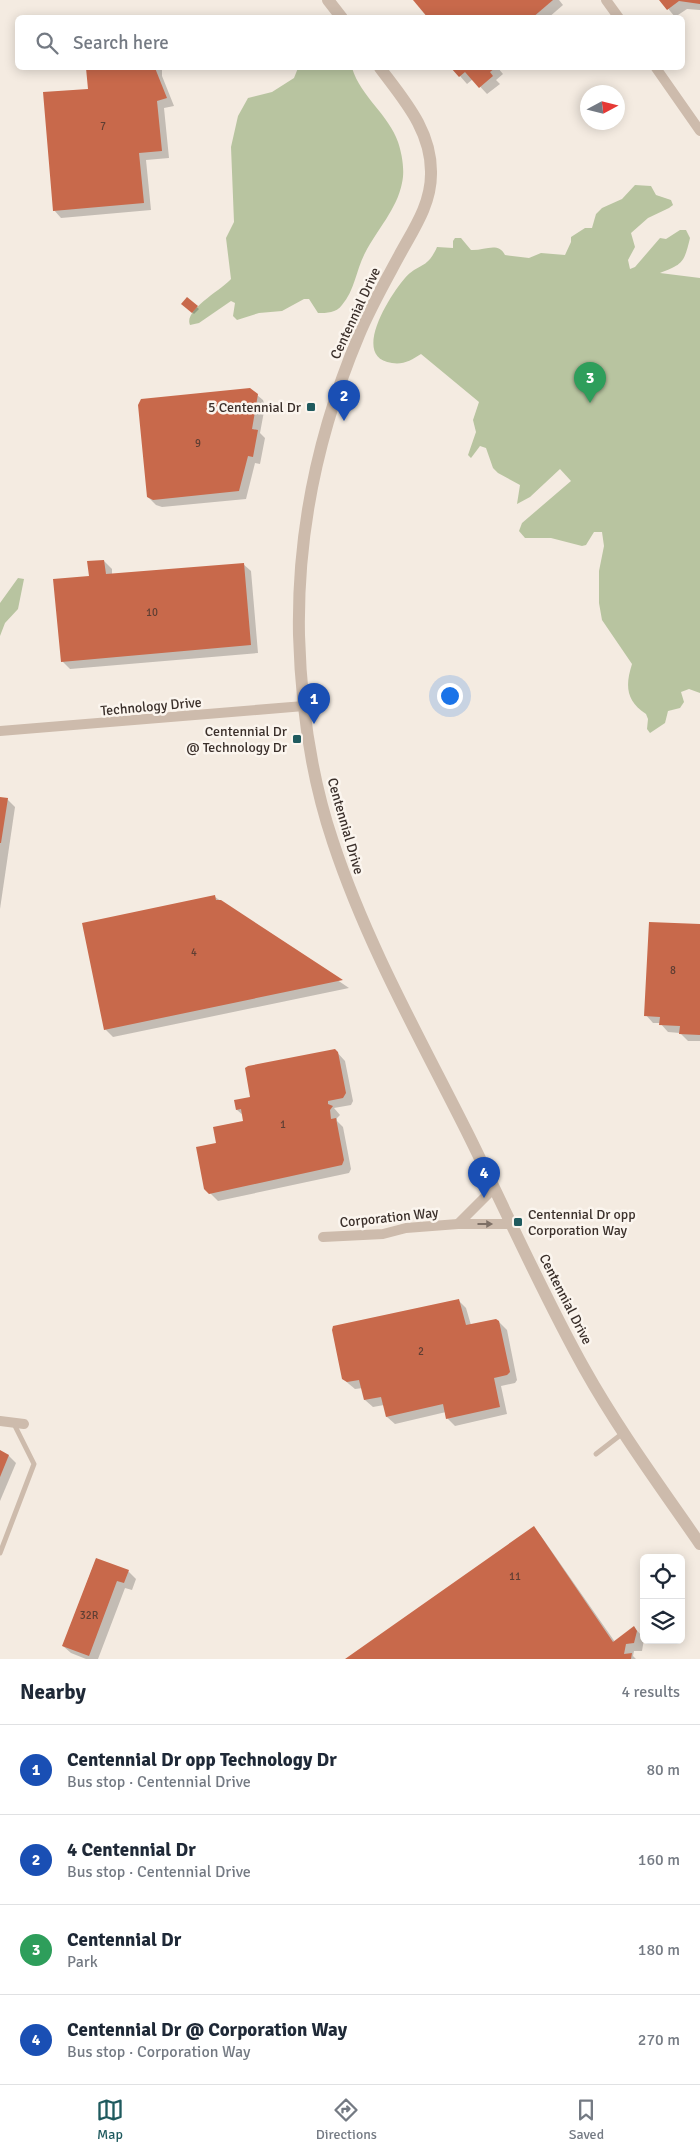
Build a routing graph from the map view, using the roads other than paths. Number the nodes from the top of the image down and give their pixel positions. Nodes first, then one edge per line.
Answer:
1 (328, 0) edge
2 (606, 0) edge
3 (340, 15) edge
4 (617, 15) edge
5 (382, 70) edge
6 (657, 70) edge
7 (700, 131) edge
8 (304, 706) junction
9 (0, 731) edge
10 (494, 1188) junction
11 (458, 1224) junction
12 (512, 1224) junction
13 (323, 1237) dead end
14 (0, 1421) edge
15 (13, 1422) junction
16 (24, 1424) dead end
17 (624, 1433) junction
18 (596, 1454) dead end
19 (700, 1544) edge
20 (0, 1553) edge

1 - 3 street
2 - 4 street
5 - 8 street, Centennial Drive
6 - 7 street
8 - 9 street, Technology Drive
8 - 10 street, Centennial Drive
10 - 11 street, Corporation Way
10 - 12 street, Centennial Drive
11 -> 12 street, Corporation Way
11 - 13 street, Corporation Way
12 - 17 street, Centennial Drive
14 - 15 street
15 - 16 street
15 - 20 lane
17 - 18 lane
17 - 19 street, Centennial Drive

